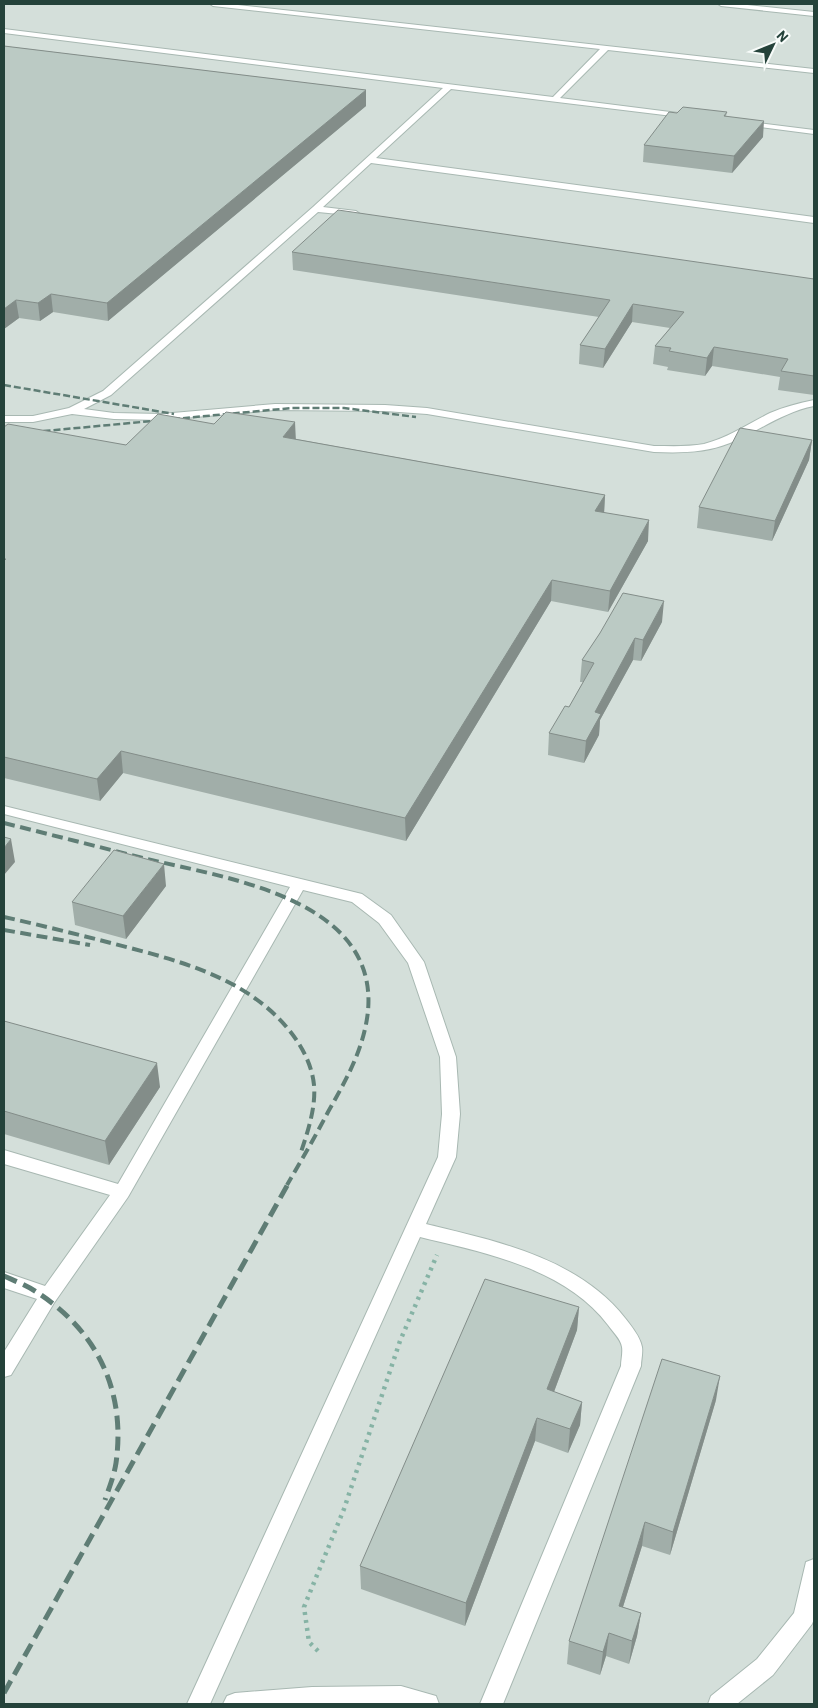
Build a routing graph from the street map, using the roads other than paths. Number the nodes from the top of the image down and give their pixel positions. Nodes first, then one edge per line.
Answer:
1 (213, 4) edge
2 (721, 4) edge
3 (814, 14) edge
4 (4, 31) edge
5 (606, 48) junction
6 (814, 71) edge
7 (449, 87) junction
8 (554, 100) junction
9 (698, 118) edge
10 (737, 123) edge
11 (814, 132) edge
12 (369, 160) junction
13 (316, 208) junction
14 (365, 215) edge
15 (814, 220) edge
16 (814, 403) edge
17 (72, 411) junction
18 (4, 419) edge
19 (4, 810) edge
20 (299, 884) junction
21 (4, 1157) edge
22 (122, 1192) junction
23 (415, 1228) junction
24 (4, 1280) edge
25 (49, 1295) junction
26 (4, 1369) edge
27 (814, 1569) edge
28 (198, 1704) edge
29 (235, 1704) edge
30 (428, 1704) edge
31 (492, 1704) edge
32 (719, 1704) edge

1 - 5 lane
2 - 3 lane
4 - 7 lane
5 - 6 lane
5 - 8 lane
7 - 8 lane
7 - 12 lane
8 - 9 lane
10 - 11 lane
12 - 13 lane
12 - 15 lane
13 - 14 lane
13 - 17 lane
16 - 17 lane
17 - 18 lane
19 - 20 lane
20 - 22 lane
20 - 23 lane
21 - 22 lane
22 - 25 lane
23 - 28 lane
23 - 31 lane
24 - 25 lane
25 - 26 lane
27 - 32 lane
29 - 30 lane

